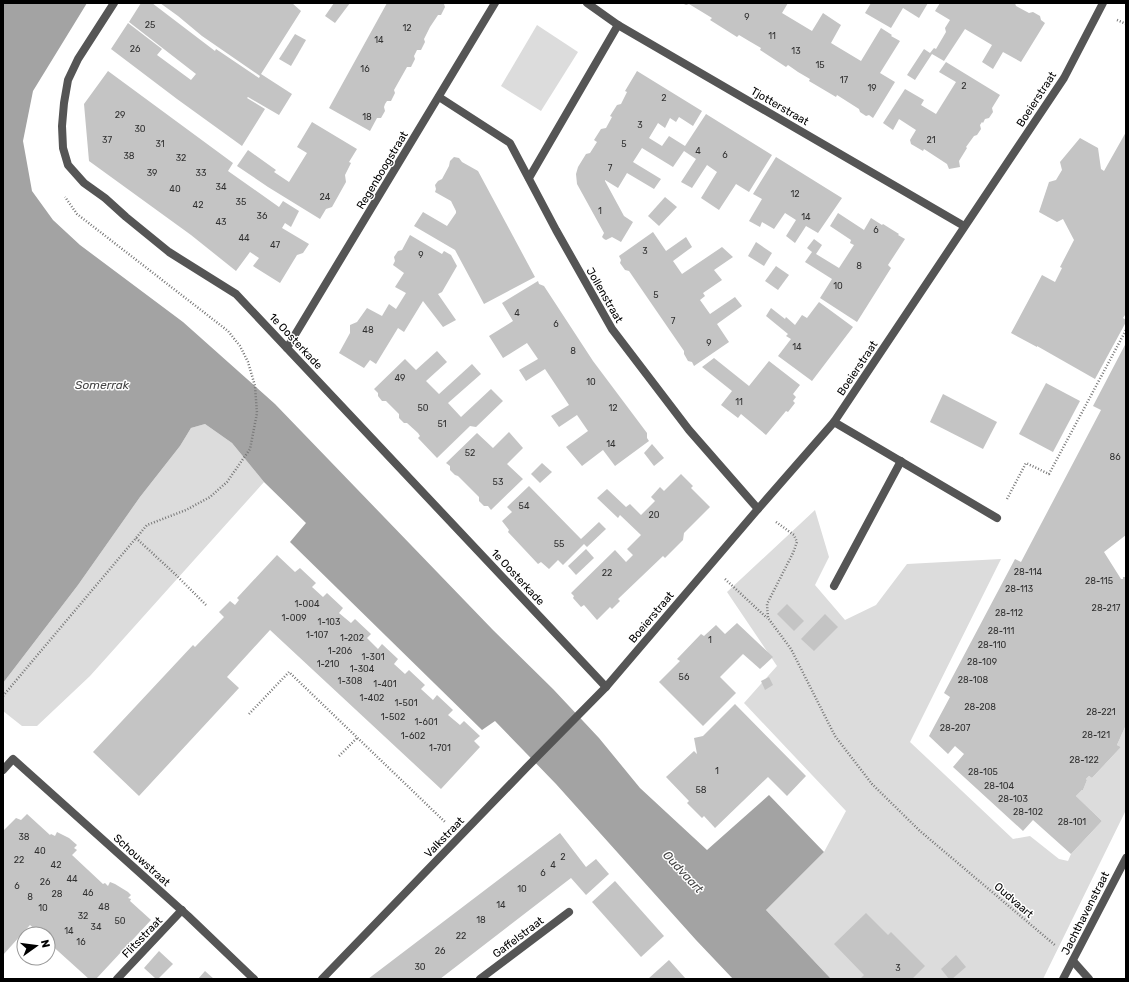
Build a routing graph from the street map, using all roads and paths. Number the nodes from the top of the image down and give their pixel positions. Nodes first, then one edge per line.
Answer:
1 (114, 3) edge
2 (495, 3) edge
3 (587, 3) edge
4 (1103, 3) edge
5 (618, 25) junction
6 (439, 97) junction
7 (529, 178) junction
8 (964, 226) junction
9 (190, 301) dead end
10 (1126, 330) edge
11 (287, 348) junction
12 (834, 422) junction
13 (901, 461) junction
14 (758, 509) junction
15 (998, 518) joint
16 (136, 538) junction
17 (710, 565) junction
18 (834, 586) dead end
19 (206, 605) dead end
20 (768, 618) junction
21 (606, 687) junction
22 (3, 696) edge
23 (582, 712) joint
24 (249, 714) dead end
25 (357, 738) junction
26 (339, 756) dead end
27 (3, 770) edge
28 (460, 836) junction
29 (1126, 858) edge
30 (182, 910) junction
31 (569, 912) dead end
32 (1073, 961) junction
33 (117, 979) edge
34 (254, 979) edge
35 (322, 979) edge
36 (480, 979) edge
37 (1063, 979) edge
38 (1089, 979) edge

1 - 11 street, 1e Oosterkade
2 - 6 street, Regenboogstraat
3 - 5 street, Tjotterstraat
4 - 8 street, Boeierstraat
5 - 7 street
5 - 8 street, Tjotterstraat
6 - 7 street, Jollenstraat
6 - 11 street, Regenboogstraat
7 - 14 street, Jollenstraat
8 - 12 street, Boeierstraat
9 - 16 path
10 - 15 path
11 - 21 street, 1e Oosterkade
12 - 13 street
12 - 14 street, Boeierstraat
13 - 15 street
13 - 18 street
14 - 17 street, Boeierstraat
14 - 20 path
16 - 19 path
16 - 22 path
17 - 20 path, Oudvaart
17 - 21 street, Boeierstraat
20 - 32 path, Oudvaart
21 - 23 street, Boeierstraat
23 - 28 street, Valkstraat
24 - 25 path
25 - 26 path
25 - 28 path
27 - 30 street, Schouwstraat
28 - 35 street, Valkstraat
29 - 32 street, Jachthavenstraat
30 - 33 street, Flitsstraat
30 - 34 street, Schouwstraat
31 - 36 street, Gaffelstraat
32 - 37 street, Jachthavenstraat
32 - 38 street

